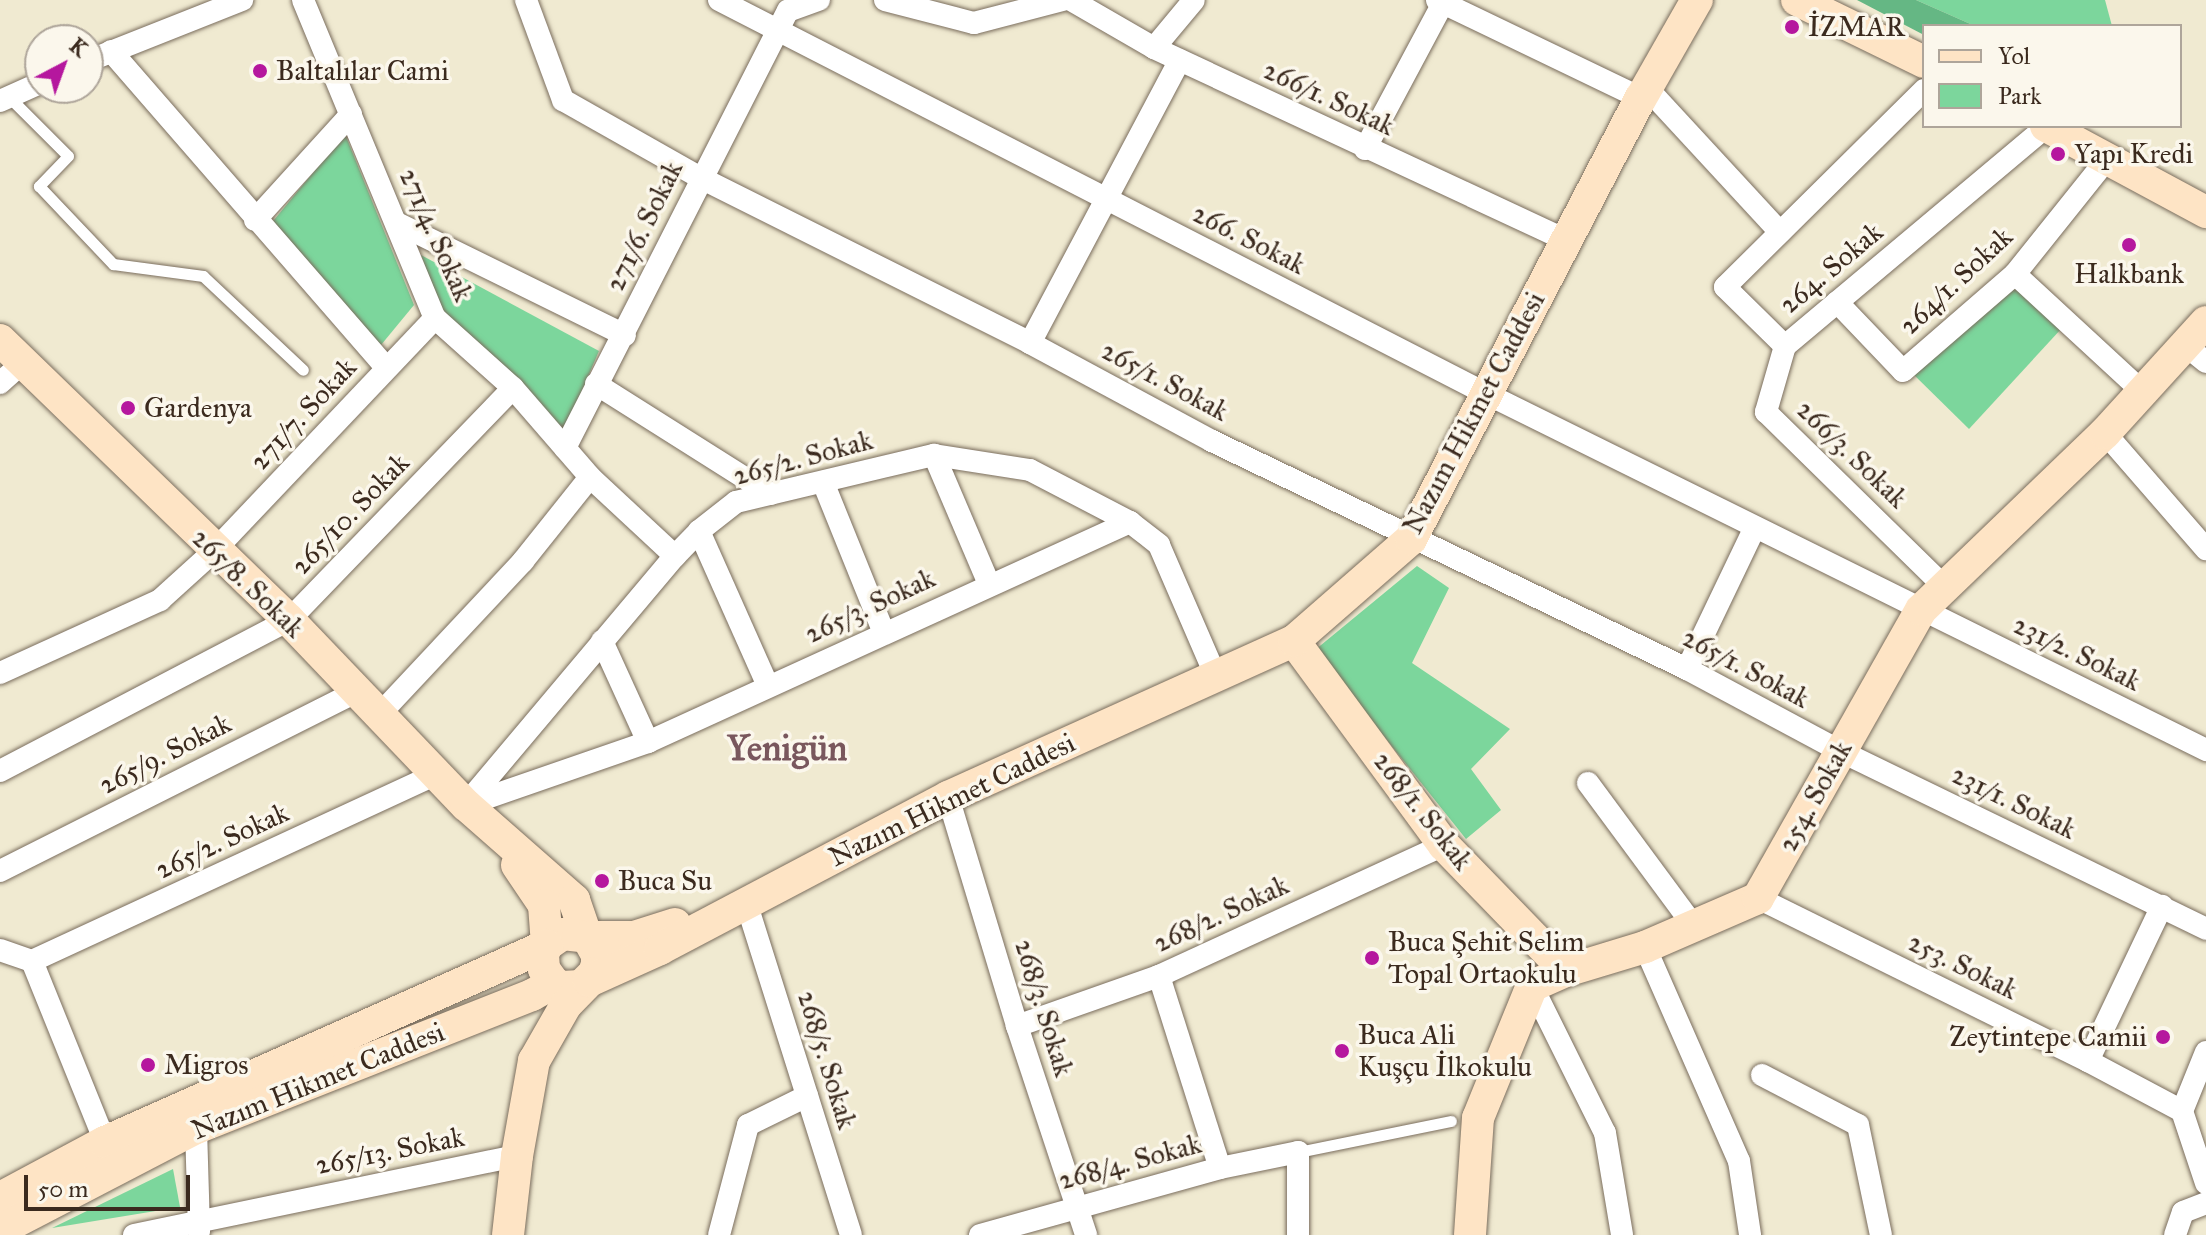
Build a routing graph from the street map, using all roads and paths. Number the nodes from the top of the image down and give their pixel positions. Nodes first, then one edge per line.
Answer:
1 (242, 0) edge
2 (303, 0) edge
3 (526, 0) edge
4 (719, 0) edge
5 (819, 0) edge
6 (885, 0) edge
7 (1063, 0) edge
8 (1071, 0) edge
9 (1194, 0) edge
10 (1697, 0) edge
11 (1797, 0) edge
12 (1440, 2) edge
13 (779, 31) junction
14 (1154, 48) junction
15 (111, 51) junction
16 (104, 54) edge
17 (1180, 60) junction
18 (1922, 61) edge
19 (24, 90) edge
20 (1922, 92) edge
21 (1644, 93) junction
22 (4, 99) edge
23 (351, 114) junction
24 (2045, 128) edge
25 (2051, 128) edge
26 (1365, 149) junction
27 (2108, 158) junction
28 (701, 178) junction
29 (1106, 200) junction
30 (2206, 212) edge
31 (255, 220) junction
32 (397, 223) junction
33 (1780, 232) junction
34 (1567, 241) junction
35 (2015, 274) junction
36 (1837, 302) junction
37 (435, 318) junction
38 (625, 335) junction
39 (0, 340) edge
40 (1030, 343) junction
41 (2199, 343) edge
42 (1785, 346) junction
43 (387, 368) junction
44 (303, 370) dead end
45 (11, 373) edge
46 (596, 384) junction
47 (513, 388) junction
48 (2143, 392) junction
49 (1485, 393) junction
50 (2105, 433) junction
51 (565, 448) junction
52 (934, 455) junction
53 (590, 477) junction
54 (823, 482) junction
55 (770, 494) junction
56 (1130, 522) junction
57 (1755, 527) junction
58 (699, 531) junction
59 (1411, 539) junction
60 (2206, 549) edge
61 (214, 551) junction
62 (675, 556) junction
63 (989, 584) junction
64 (1946, 588) junction
65 (1921, 610) junction
66 (289, 620) junction
67 (884, 633) junction
68 (602, 641) junction
69 (1294, 641) junction
70 (1687, 669) junction
71 (0, 673) edge
72 (1216, 677) junction
73 (768, 686) junction
74 (356, 692) junction
75 (379, 715) junction
76 (648, 742) junction
77 (2206, 750) edge
78 (1840, 751) junction
79 (0, 771) edge
80 (436, 774) junction
81 (1588, 783) dead end
82 (948, 797) junction
83 (466, 805) junction
84 (493, 829) junction
85 (1444, 845) junction
86 (0, 871) edge
87 (1758, 898) junction
88 (746, 902) junction
89 (2162, 906) junction
90 (1694, 926) junction
91 (2206, 929) edge
92 (587, 937) junction
93 (547, 945) junction
94 (1645, 947) junction
95 (1, 948) edge
96 (32, 961) junction
97 (1566, 971) junction
98 (1159, 976) junction
99 (589, 981) junction
100 (1532, 986) junction
101 (543, 995) junction
102 (1017, 1026) junction
103 (2206, 1052) edge
104 (534, 1061) junction
105 (2088, 1061) junction
106 (1762, 1075) dead end
107 (807, 1096) junction
108 (2206, 1098) edge
109 (2182, 1111) junction
110 (1451, 1121) dead end
111 (196, 1128) junction
112 (105, 1142) junction
113 (1298, 1152) junction
114 (517, 1156) junction
115 (1220, 1168) junction
116 (2206, 1183) edge
117 (2206, 1203) edge
118 (1078, 1208) junction
119 (4, 1222) edge
120 (198, 1227) edge
121 (134, 1235) edge
122 (508, 1235) edge
123 (719, 1235) edge
124 (851, 1235) edge
125 (980, 1235) edge
126 (1086, 1235) edge
127 (1298, 1235) edge
128 (1470, 1235) edge
129 (1622, 1235) edge
130 (1750, 1235) edge
131 (1881, 1235) edge
132 (2175, 1235) edge

1 - 15 street
2 - 23 street, 271/4. Sokak
3 - 28 street, 265/1. Sokak
4 - 13 street, 266. Sokak
5 - 13 street
6 - 7 street
8 - 14 street, 266/1. Sokak
9 - 14 street
10 - 21 main road, Nazım Hikmet Caddesi
11 - 18 main road
12 - 21 street
12 - 26 street
13 - 28 street, 271/6. Sokak
13 - 29 street, 266. Sokak
14 - 17 street, 266/1. Sokak
15 - 16 street
15 - 31 street
17 - 26 street, 266/1. Sokak
17 - 29 street
19 - 22 street
20 - 33 street, 264. Sokak
21 - 33 street
21 - 34 main road, Nazım Hikmet Caddesi
22 - 44 lane
23 - 31 street
23 - 32 street, 271/4. Sokak
24 - 36 street, 264. Sokak
25 - 27 main road
26 - 34 street, 266/1. Sokak
27 - 30 main road
27 - 35 street, 264/1. Sokak
28 - 38 street, 271/6. Sokak
28 - 40 street, 265/1. Sokak
29 - 40 street
29 - 49 street, 266. Sokak
31 - 43 street
32 - 37 street, 271/4. Sokak
32 - 38 street
33 - 42 street, 264. Sokak
34 - 49 main road, Nazım Hikmet Caddesi
35 - 36 street, 264/1. Sokak
35 - 48 street
36 - 42 street, 264. Sokak
37 - 43 street, 271/7. Sokak
37 - 47 street, 271/4. Sokak
38 - 46 street, 271/6. Sokak
39 - 45 main road, 265/8. Sokak
40 - 59 street, 265/1. Sokak
41 - 48 main road, 254. Sokak
42 - 64 street, 266/3. Sokak
43 - 61 street, 271/7. Sokak
45 - 61 main road, 265/8. Sokak
46 - 51 street, 271/6. Sokak
46 - 55 street
47 - 51 street, 271/4. Sokak
47 - 66 street, 265/10. Sokak
48 - 50 main road, 254. Sokak
49 - 57 street, 266. Sokak
49 - 59 main road, Nazım Hikmet Caddesi
50 - 60 street
50 - 64 main road, 254. Sokak
51 - 53 street, 271/4. Sokak
52 - 54 street, 265/2. Sokak
52 - 56 street, 265/2. Sokak
52 - 63 street
53 - 62 street, 271/4. Sokak
53 - 75 street
54 - 55 street, 265/2. Sokak
54 - 67 street
55 - 58 street, 265/2. Sokak
56 - 63 street, 265/3. Sokak
56 - 72 street
57 - 65 street, 266. Sokak
57 - 70 street
58 - 62 street, 265/2. Sokak
58 - 73 street
59 - 69 main road, Nazım Hikmet Caddesi
59 - 70 street, 265/1. Sokak
61 - 66 main road, 265/8. Sokak
61 - 71 street, 271/7. Sokak
62 - 68 street, 265/2. Sokak
63 - 67 street, 265/3. Sokak
64 - 65 main road, 254. Sokak
65 - 77 street, 231/2. Sokak
65 - 78 main road, 254. Sokak
66 - 74 main road, 265/8. Sokak
66 - 79 street, 265/10. Sokak
67 - 73 street, 265/3. Sokak
68 - 76 street
68 - 83 street, 265/2. Sokak
69 - 72 main road, Nazım Hikmet Caddesi
69 - 85 main road, 268/1. Sokak
70 - 78 street, 265/1. Sokak
72 - 82 main road, Nazım Hikmet Caddesi
73 - 76 street, 265/3. Sokak
74 - 75 main road, 265/8. Sokak
74 - 86 street, 265/9. Sokak
75 - 80 main road, 265/8. Sokak
76 - 83 street, 265/3. Sokak
78 - 87 main road, 254. Sokak
78 - 89 street, 231/1. Sokak
80 - 83 main road, 265/8. Sokak
80 - 96 street, 265/2. Sokak
81 - 90 street
82 - 88 main road, Nazım Hikmet Caddesi
82 - 102 street, 268/3. Sokak
83 - 84 main road, 265/8. Sokak
84 - 92 main road, 265/8. Sokak
84 - 93 main road, 265/8. Sokak
85 - 97 main road, 268/1. Sokak
85 - 98 street, 268/2. Sokak
87 - 90 main road
87 - 105 street, 253. Sokak
88 - 92 main road, Nazım Hikmet Caddesi
88 - 99 main road, Nazım Hikmet Caddesi
88 - 107 street, 268/5. Sokak
89 - 91 street, 231/1. Sokak
89 - 105 street
90 - 94 main road
92 - 93 main road, Nazım Hikmet Caddesi
92 - 99 main road, 265/8. Sokak
93 - 101 main road, 265/8. Sokak
93 - 112 main road, Nazım Hikmet Caddesi
94 - 97 main road
94 - 130 street
95 - 96 street
96 - 112 street
97 - 100 main road
98 - 102 street, 268/2. Sokak
98 - 115 street
99 - 101 main road, Nazım Hikmet Caddesi
99 - 104 main road
100 - 128 main road
100 - 129 street
101 - 104 main road
101 - 111 main road, Nazım Hikmet Caddesi
102 - 118 street, 268/3. Sokak
103 - 109 street
104 - 114 main road
105 - 109 street, 253. Sokak
106 - 131 street
107 - 123 street
107 - 124 street, 268/5. Sokak
108 - 109 street
109 - 116 street
110 - 113 lane
111 - 119 main road, Nazım Hikmet Caddesi
111 - 120 street
112 - 119 main road, Nazım Hikmet Caddesi
113 - 115 street, 268/4. Sokak
113 - 127 street
114 - 120 street, 265/13. Sokak
114 - 122 main road
115 - 118 street, 268/4. Sokak
117 - 132 street
118 - 125 street, 268/4. Sokak
118 - 126 street, 268/3. Sokak
120 - 121 street, 265/13. Sokak

